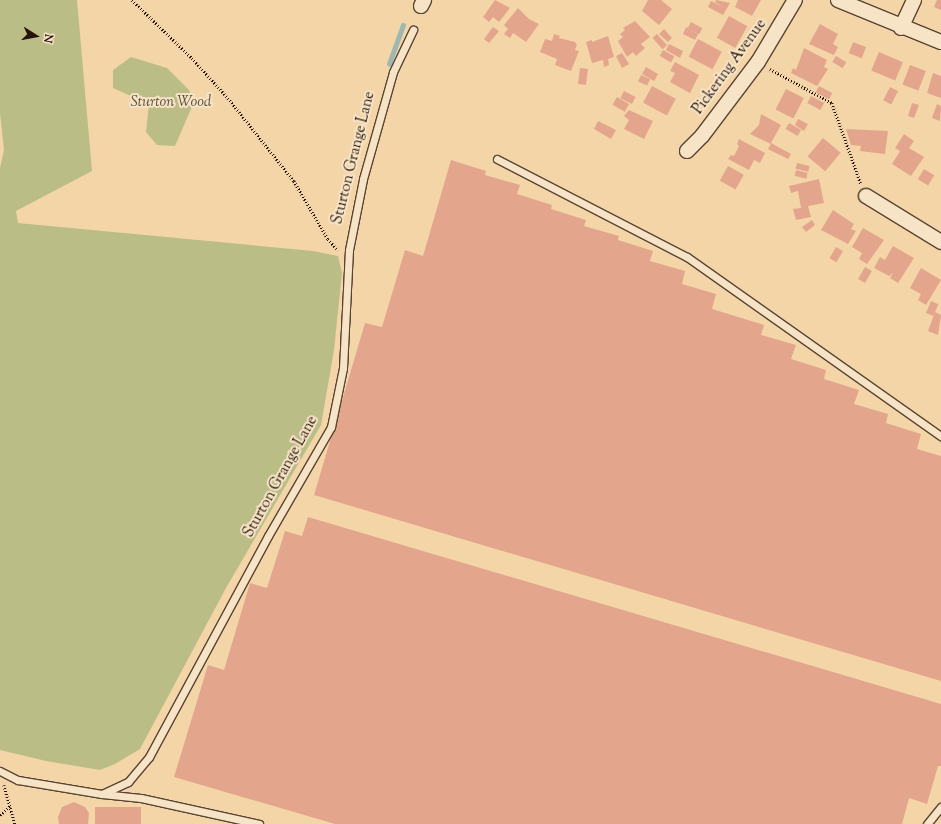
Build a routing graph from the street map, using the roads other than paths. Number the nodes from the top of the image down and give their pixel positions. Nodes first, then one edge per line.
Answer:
1 (795, 0) edge
2 (838, 0) edge
3 (914, 0) edge
4 (901, 28) junction
5 (413, 30) dead end
6 (941, 42) edge
7 (687, 151) dead end
8 (497, 159) dead end
9 (866, 196) road end
10 (941, 242) edge
11 (941, 436) edge
12 (0, 771) edge
13 (102, 794) junction
14 (941, 807) edge
15 (259, 824) edge
16 (927, 824) edge

1 - 7 street, Pickering Avenue
2 - 4 street
3 - 4 street
4 - 6 street
5 - 13 lane, Sturton Grange Lane
8 - 11 lane
9 - 10 street
12 - 13 lane
13 - 15 lane
14 - 16 lane

